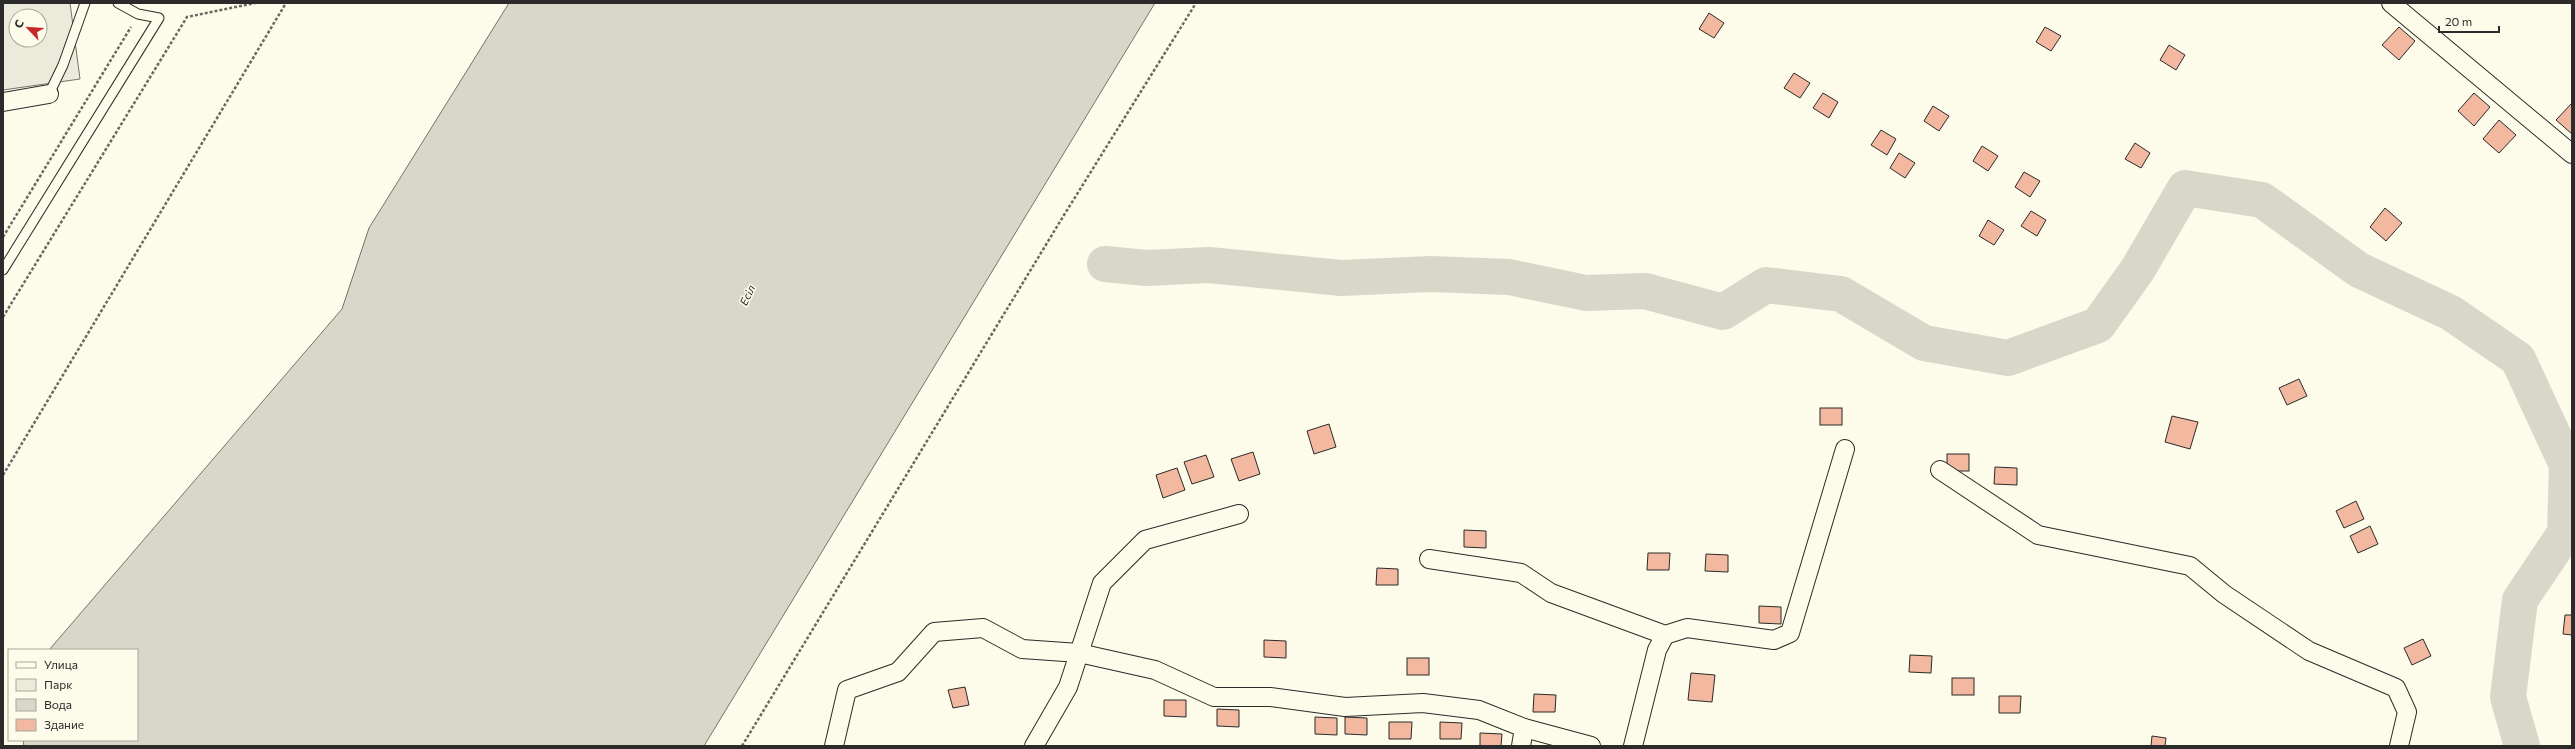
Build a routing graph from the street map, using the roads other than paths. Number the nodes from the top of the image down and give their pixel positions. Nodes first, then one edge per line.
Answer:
1 (85, 3) edge
2 (118, 3) edge
3 (2391, 3) edge
4 (49, 94) joint
5 (3, 102) edge
6 (2572, 154) edge
7 (3, 270) edge
8 (1845, 449) dead end
9 (1940, 470) dead end
10 (1239, 514) dead end
11 (1429, 559) dead end
12 (1665, 635) junction
13 (1079, 653) junction
14 (1524, 728) junction
15 (834, 746) edge
16 (1034, 746) edge
17 (1521, 746) edge
18 (1591, 746) edge
19 (1633, 746) edge
20 (2399, 746) edge

1 - 4 lane
2 - 7 lane
3 - 6 street
4 - 5 street
8 - 12 street
9 - 20 street
10 - 13 street
11 - 12 street
12 - 19 street
13 - 14 street
13 - 15 street
13 - 16 street
14 - 17 street
14 - 18 street

